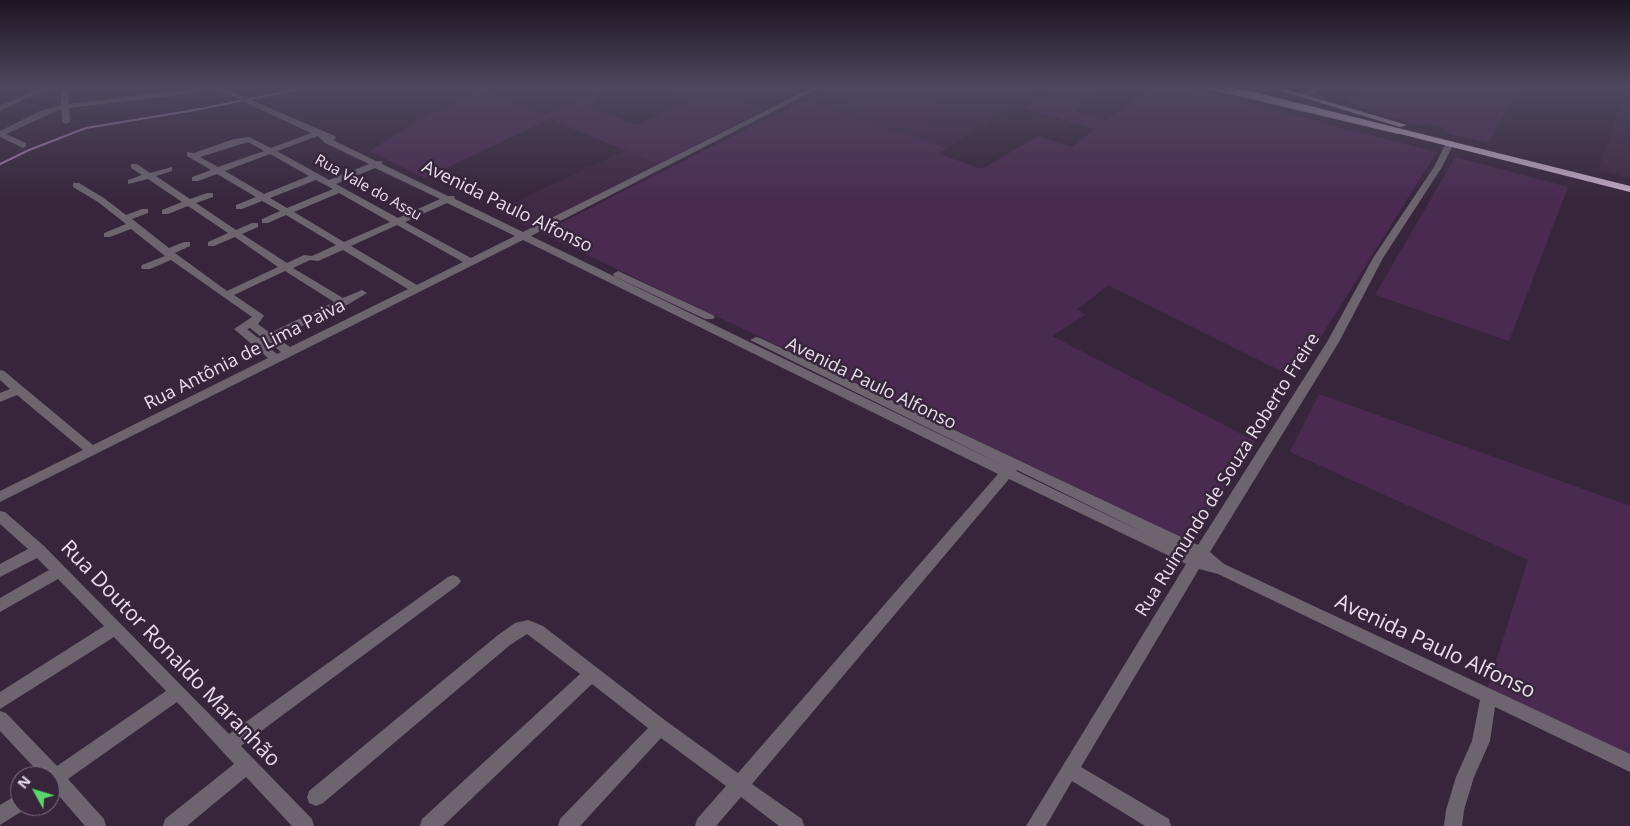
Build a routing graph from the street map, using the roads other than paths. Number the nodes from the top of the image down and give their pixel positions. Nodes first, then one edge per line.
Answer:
1 (15, 127) edge
2 (303, 127) edge
3 (740, 127) edge
4 (748, 127) edge
5 (1370, 127) edge
6 (1381, 127) edge
7 (1405, 127) edge
8 (0, 134) edge
9 (322, 135) junction
10 (1418, 136) junction
11 (1450, 143) junction
12 (23, 145) dead end
13 (270, 152) junction
14 (379, 163) junction
15 (134, 166) dead end
16 (169, 169) dead end
17 (218, 171) junction
18 (149, 176) junction
19 (317, 176) junction
20 (195, 179) dead end
21 (131, 182) dead end
22 (330, 183) junction
23 (1630, 183) edge
24 (76, 185) dead end
25 (341, 189) junction
26 (1630, 189) edge
27 (210, 195) dead end
28 (264, 197) junction
29 (452, 198) junction
30 (189, 203) junction
31 (239, 207) dead end
32 (145, 211) dead end
33 (287, 211) junction
34 (165, 212) dead end
35 (265, 220) dead end
36 (128, 222) junction
37 (398, 222) junction
38 (255, 225) dead end
39 (235, 234) junction
40 (107, 235) dead end
41 (528, 235) junction
42 (187, 244) dead end
43 (211, 244) dead end
44 (345, 246) junction
45 (168, 255) junction
46 (470, 262) junction
47 (146, 267) dead end
48 (287, 268) junction
49 (416, 288) junction
50 (362, 293) dead end
51 (226, 295) junction
52 (343, 303) junction
53 (259, 337) junction
54 (289, 352) junction
55 (276, 358) junction
56 (0, 374) edge
57 (18, 390) junction
58 (0, 398) edge
59 (92, 452) junction
60 (1010, 468) junction
61 (0, 497) edge
62 (0, 516) edge
63 (38, 550) junction
64 (1198, 558) junction
65 (0, 571) edge
66 (58, 571) junction
67 (453, 581) dead end
68 (0, 606) edge
69 (114, 628) junction
70 (591, 674) junction
71 (178, 692) junction
72 (1490, 696) junction
73 (0, 701) edge
74 (2, 724) edge
75 (660, 727) junction
76 (228, 745) junction
77 (1630, 763) edge
78 (41, 766) edge
79 (247, 766) junction
80 (1070, 770) junction
81 (60, 774) edge
82 (738, 785) junction
83 (60, 786) edge
84 (316, 798) dead end
85 (97, 826) edge
86 (172, 826) edge
87 (305, 826) edge
88 (429, 826) edge
89 (567, 826) edge
90 (704, 826) edge
91 (795, 826) edge
92 (1036, 826) edge
93 (1162, 826) edge
94 (1453, 826) edge

1 - 8 street
2 - 9 street, Avenida Paulo Alfonso
3 - 41 street, Rua Antônia de Lima Paiva
4 - 41 street, Rua Antônia de Lima Paiva
5 - 10 main road
6 - 10 highway
7 - 23 highway
8 - 12 street
9 - 13 street
9 - 14 street, Avenida Paulo Alfonso
10 - 11 highway
11 - 26 highway
11 - 64 street, Rua Ruimundo de Souza Roberto Freire
13 - 17 street
13 - 17 street, Rua Vale do Assu
13 - 19 street, Rua Vale do Assu
14 - 22 street
14 - 29 street, Avenida Paulo Alfonso
15 - 18 street
16 - 18 street
17 - 20 street
17 - 28 street
18 - 21 street
18 - 30 street
19 - 22 street, Rua Vale do Assu
19 - 28 street
22 - 25 street, Rua Vale do Assu
24 - 36 street
25 - 33 street
25 - 37 street, Rua Vale do Assu
27 - 30 street
28 - 31 street
28 - 33 street
29 - 37 street
29 - 41 street, Avenida Paulo Alfonso
30 - 34 street
30 - 39 street
32 - 36 street
33 - 35 street
33 - 44 street
36 - 40 street
36 - 45 street
37 - 44 street
37 - 46 street, Rua Vale do Assu
38 - 39 street
39 - 43 street
39 - 48 street
41 - 46 street, Rua Antônia de Lima Paiva
41 - 60 street, Avenida Paulo Alfonso
42 - 45 street
44 - 48 street
44 - 49 street
45 - 47 street
45 - 51 street
46 - 49 street, Rua Antônia de Lima Paiva
48 - 51 street
48 - 52 street
49 - 54 street, Rua Antônia de Lima Paiva
50 - 52 street
51 - 53 street
52 - 53 street
53 - 54 street
53 - 55 street
54 - 55 street, Rua Antônia de Lima Paiva
55 - 59 street, Rua Antônia de Lima Paiva
56 - 57 street
57 - 58 street
57 - 59 street
59 - 61 street, Rua Antônia de Lima Paiva
60 - 64 street, Avenida Paulo Alfonso
60 - 82 street
62 - 63 street, Rua Doutor Ronaldo Maranhão
63 - 65 street
63 - 66 street, Rua Doutor Ronaldo Maranhão
64 - 72 street, Avenida Paulo Alfonso
64 - 80 street, Rua Ruimundo de Souza Roberto Freire
66 - 68 street
66 - 69 street, Rua Doutor Ronaldo Maranhão
67 - 76 street
69 - 71 street, Rua Doutor Ronaldo Maranhão
69 - 73 street
70 - 75 street
70 - 84 street
70 - 88 street
71 - 76 street, Rua Doutor Ronaldo Maranhão
71 - 81 street
72 - 77 street, Avenida Paulo Alfonso
72 - 94 street
74 - 78 street
75 - 82 street
75 - 89 street
76 - 79 street, Rua Doutor Ronaldo Maranhão
79 - 86 street
79 - 87 street, Rua Doutor Ronaldo Maranhão
80 - 92 street, Rua Ruimundo de Souza Roberto Freire
80 - 93 street
82 - 90 street
82 - 91 street
83 - 85 street

